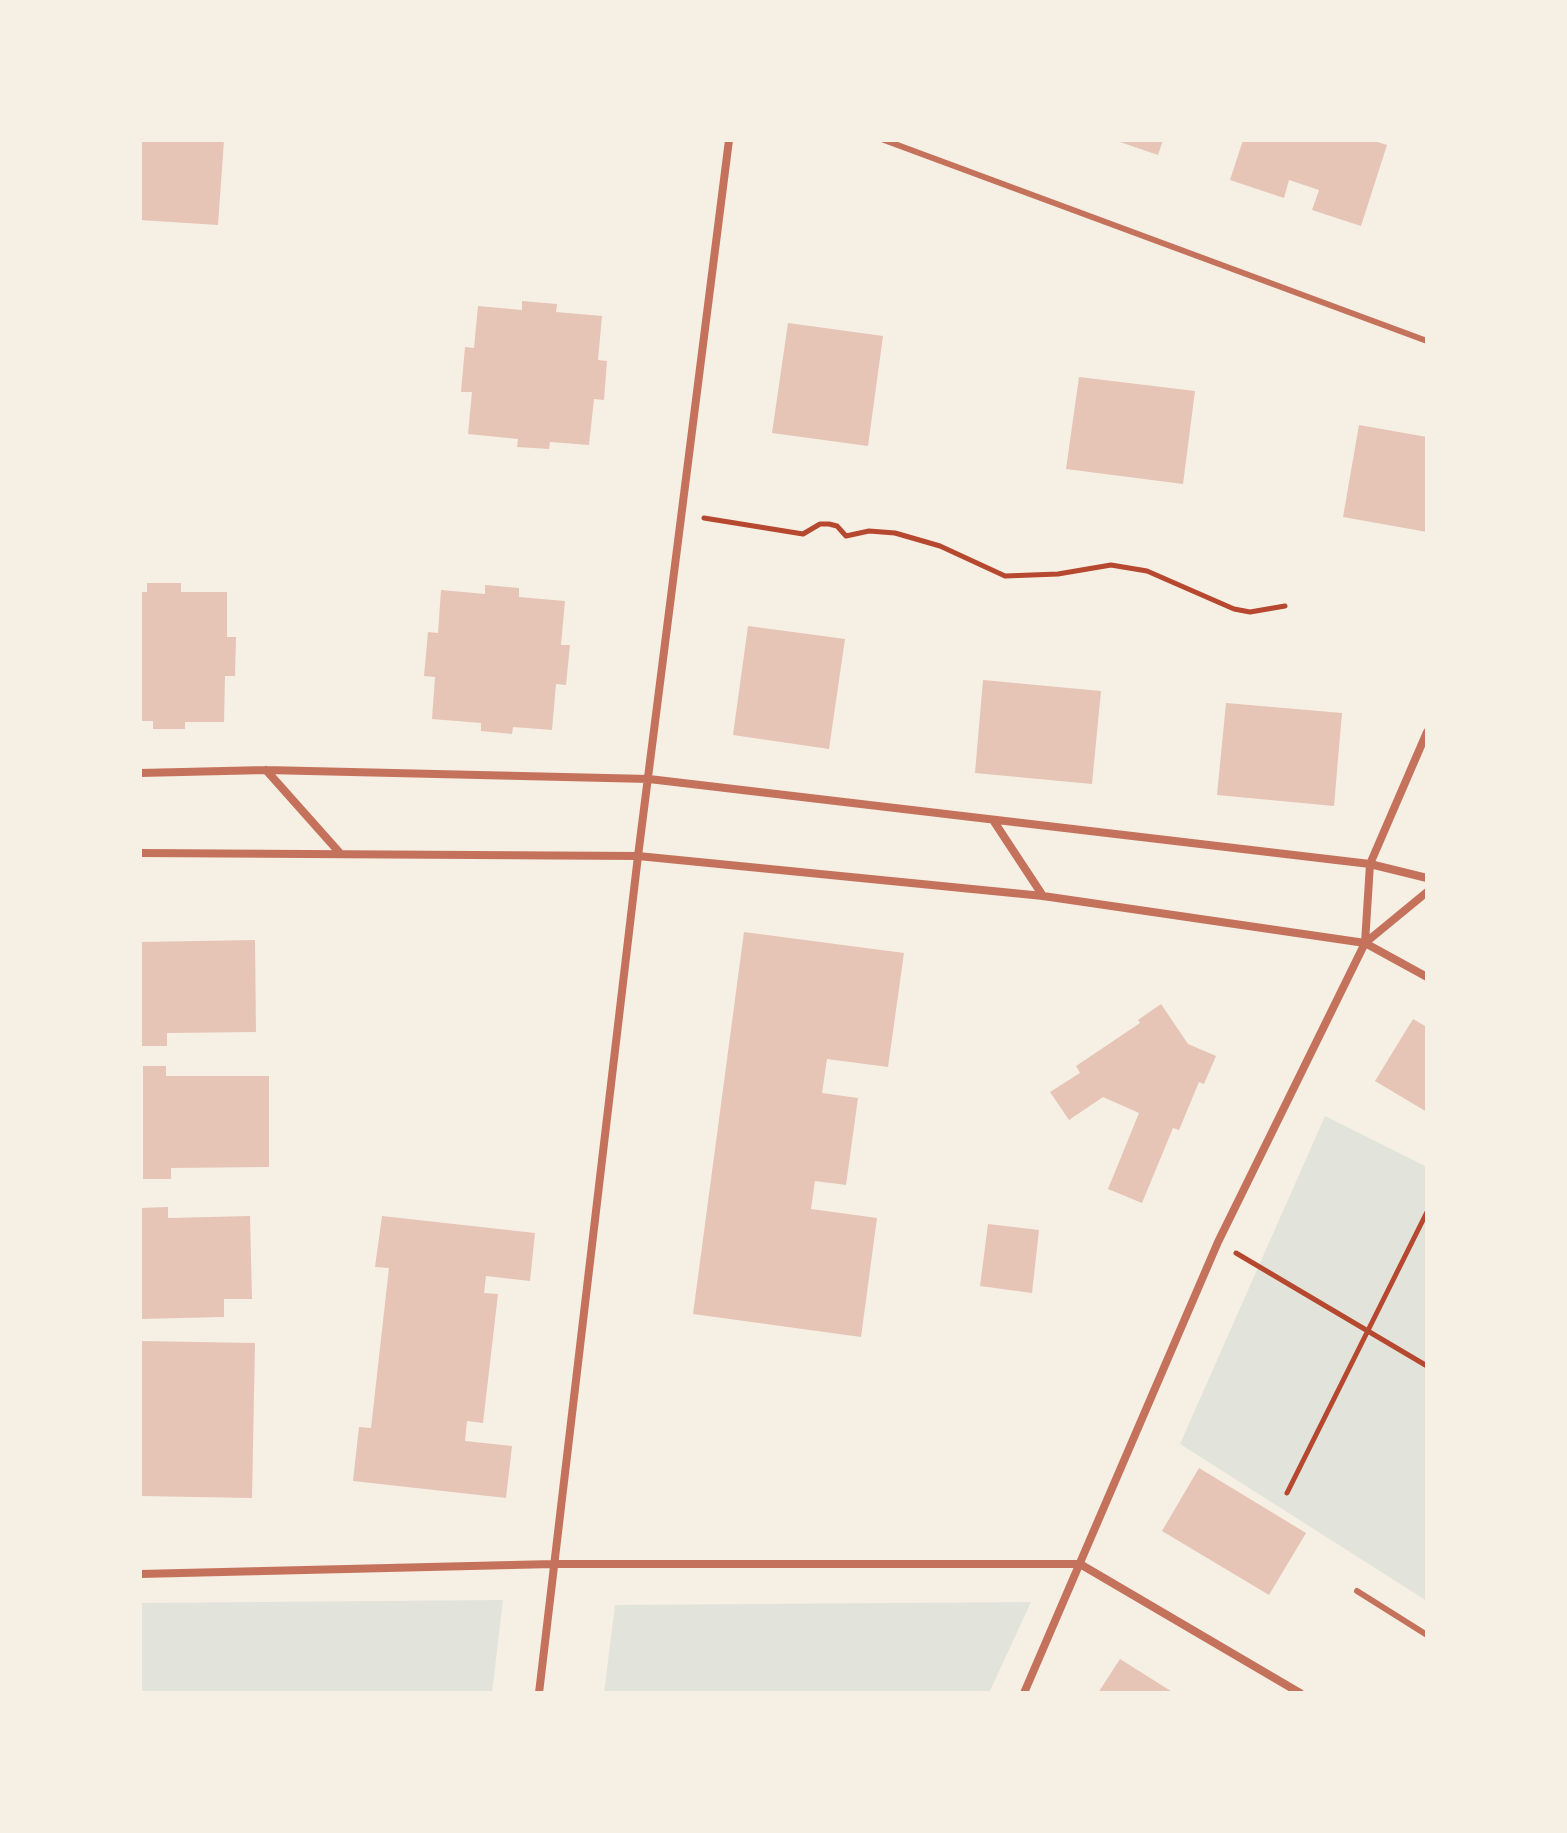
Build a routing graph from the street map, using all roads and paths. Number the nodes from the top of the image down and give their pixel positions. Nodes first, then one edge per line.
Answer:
1 (729, 140) edge
2 (884, 140) edge
3 (1427, 341) edge
4 (683, 515) junction
5 (1285, 606) dead end
6 (1427, 732) edge
7 (266, 770) junction
8 (140, 773) edge
9 (649, 779) junction
10 (993, 820) junction
11 (339, 852) junction
12 (140, 853) edge
13 (638, 856) junction
14 (1370, 864) junction
15 (1427, 878) edge
16 (1427, 892) edge
17 (1043, 896) junction
18 (1365, 943) junction
19 (1427, 977) edge
20 (1427, 1212) edge
21 (1218, 1242) junction
22 (1368, 1331) junction
23 (1427, 1366) edge
24 (1287, 1493) dead end
25 (553, 1564) junction
26 (1080, 1564) junction
27 (140, 1574) edge
28 (1357, 1591) dead end
29 (1427, 1635) edge
30 (539, 1693) edge
31 (1024, 1693) edge
32 (1300, 1693) edge

1 - 4 street
2 - 3 lane
4 - 5 path
4 - 9 street
6 - 14 street
7 - 8 street
7 - 9 street
7 - 11 street
9 - 10 street
9 - 13 street
10 - 14 street
10 - 17 street
11 - 12 street
11 - 13 street
13 - 17 street
13 - 25 street
14 - 15 street
14 - 18 street
16 - 18 street
17 - 18 street
18 - 19 street
18 - 21 street
20 - 22 path
21 - 22 path
21 - 26 street
22 - 23 path
22 - 24 path
25 - 26 street
25 - 27 street
25 - 30 street
26 - 31 street
26 - 32 street
28 - 29 lane

